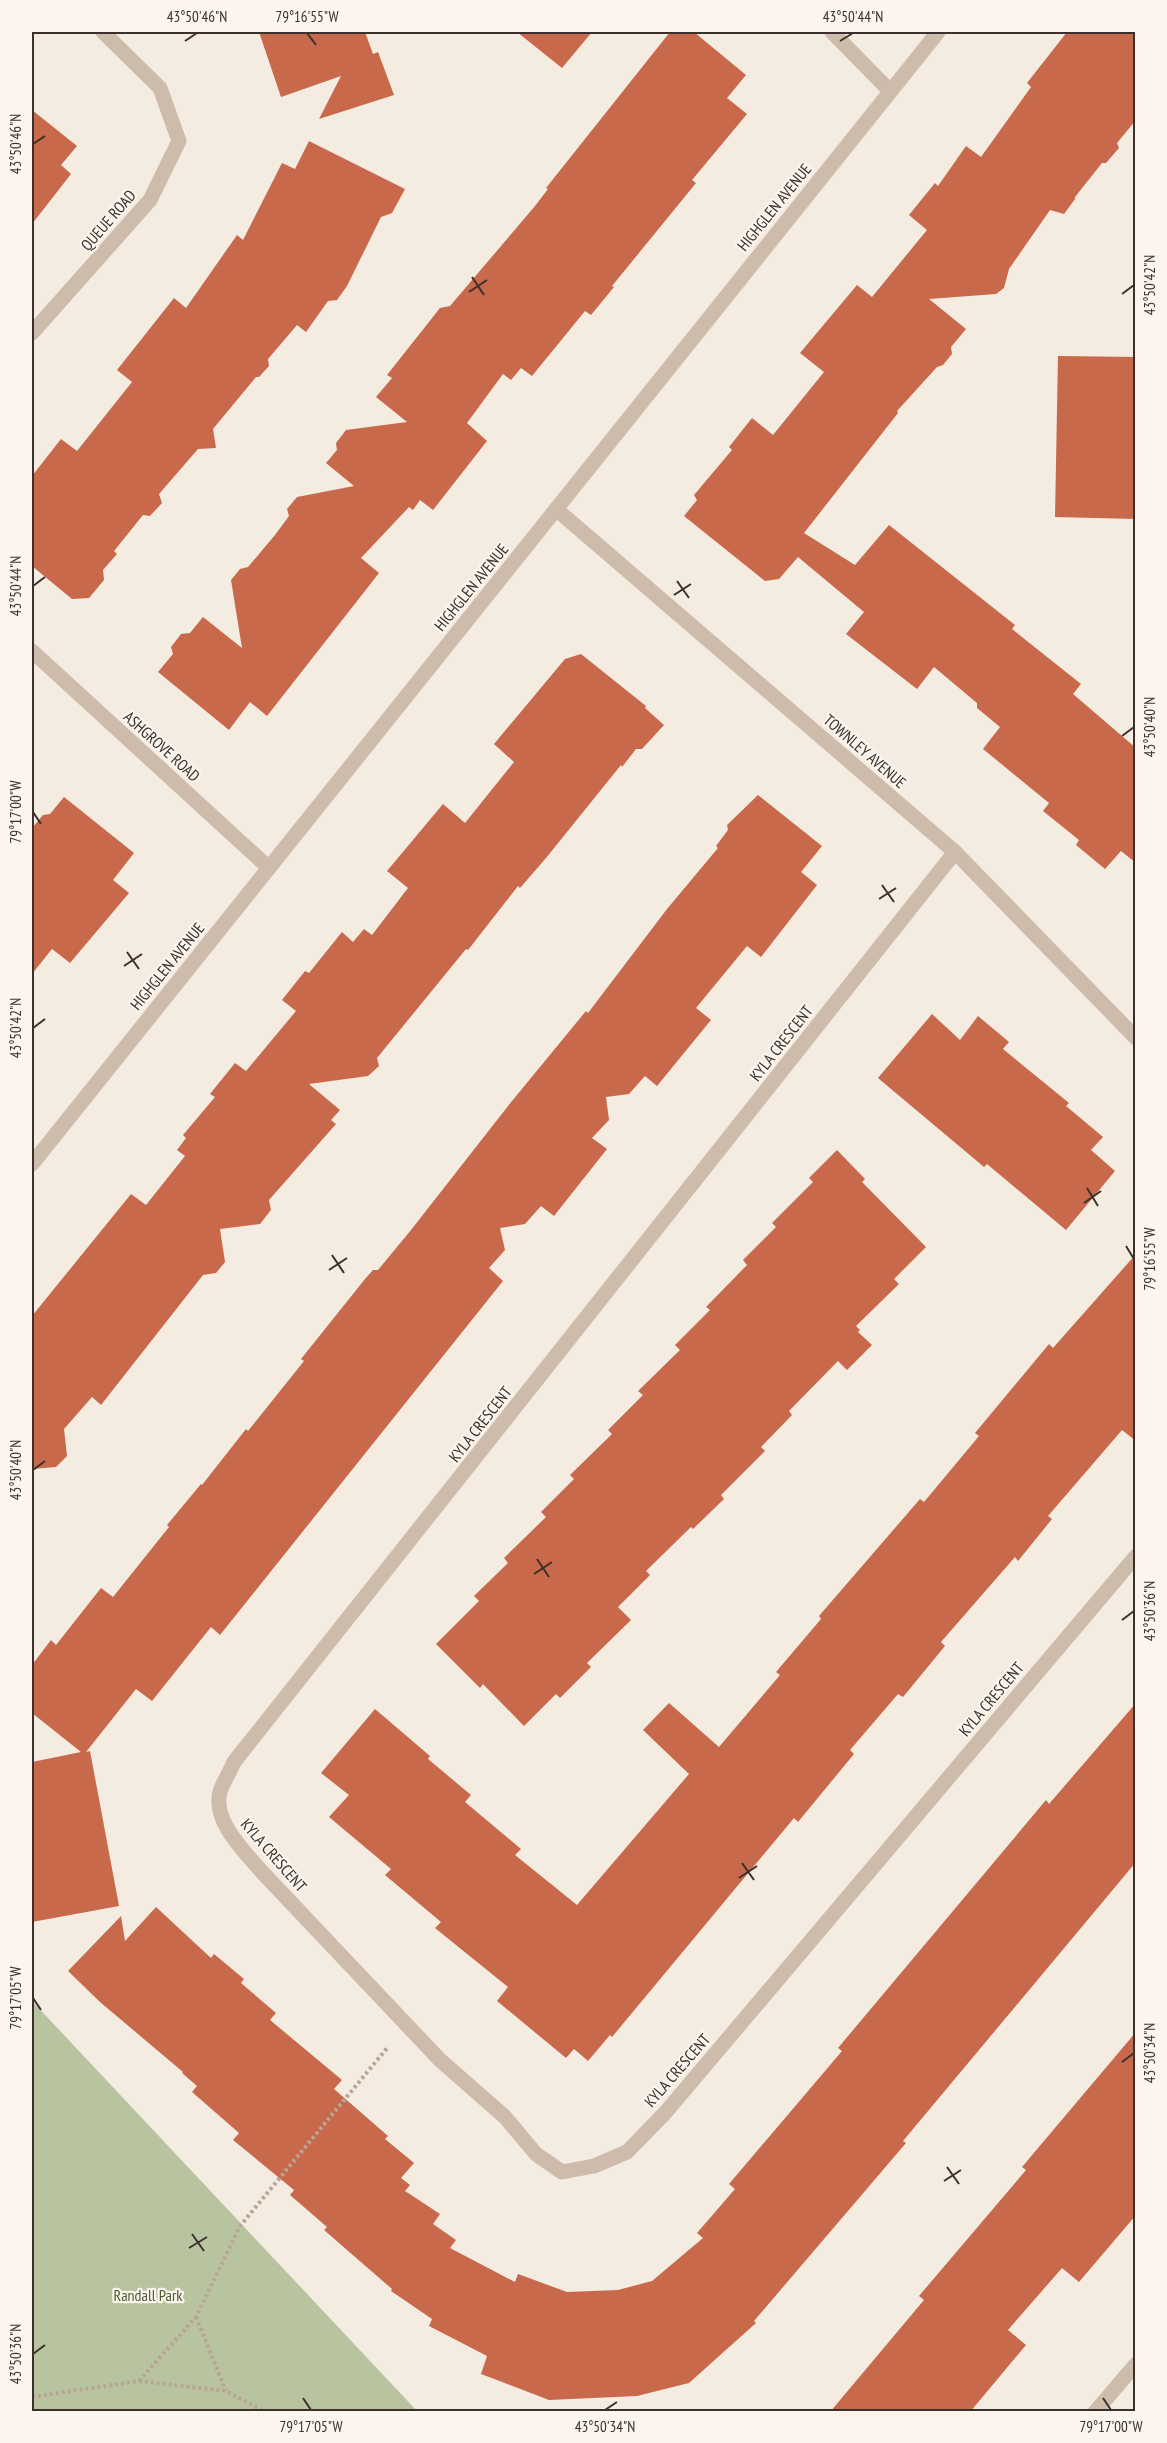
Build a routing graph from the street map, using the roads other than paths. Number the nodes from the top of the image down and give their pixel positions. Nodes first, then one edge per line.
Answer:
1 (103, 32) edge
2 (832, 32) edge
3 (938, 32) edge
4 (890, 91) junction
5 (32, 333) edge
6 (556, 509) junction
7 (32, 651) edge
8 (955, 852) junction
9 (269, 868) junction
10 (1136, 1038) edge
11 (32, 1164) edge
12 (1136, 1556) edge
13 (1136, 2364) edge
14 (1095, 2412) edge

1 - 5 street, QUEUE ROAD
2 - 4 street
3 - 4 street, HIGHGLEN AVENUE
4 - 6 street, HIGHGLEN AVENUE
6 - 8 street, TOWNLEY AVENUE
6 - 9 street, HIGHGLEN AVENUE
7 - 9 street, ASHGROVE ROAD
8 - 10 street, TOWNLEY AVENUE
8 - 12 street, KYLA CRESCENT
9 - 11 street, HIGHGLEN AVENUE
13 - 14 street

